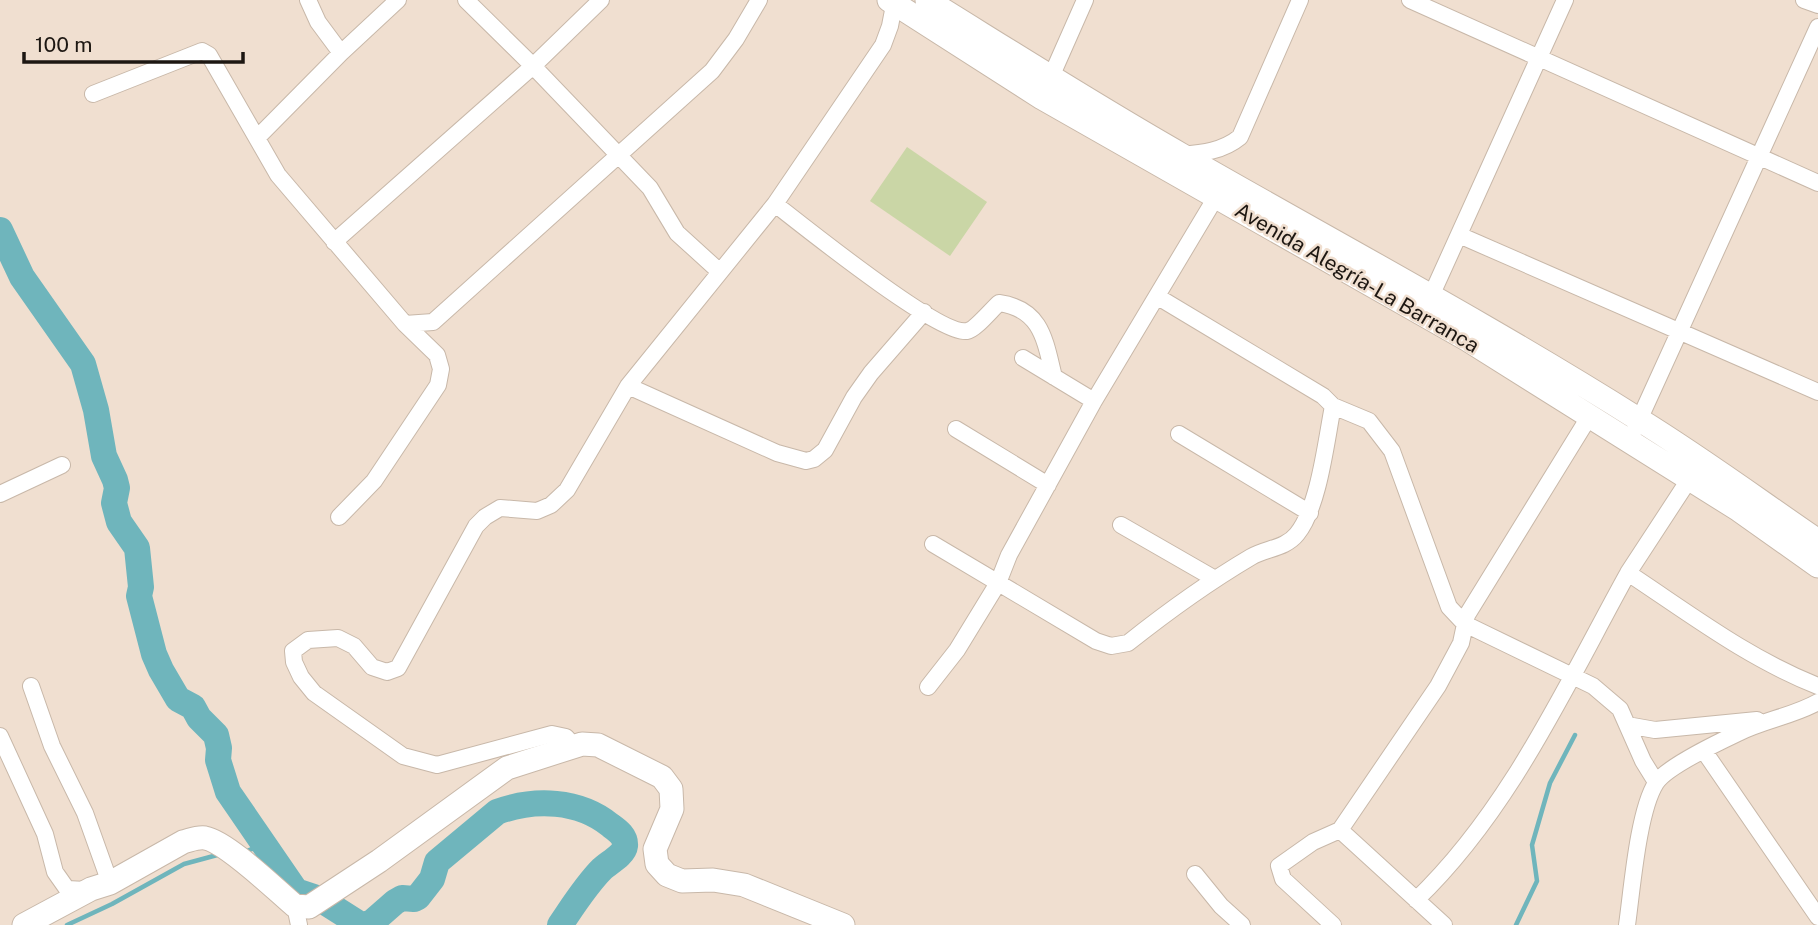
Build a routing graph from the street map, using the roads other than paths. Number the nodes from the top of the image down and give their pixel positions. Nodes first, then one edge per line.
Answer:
1 (307, 0) edge
2 (398, 0) edge
3 (466, 0) edge
4 (601, 0) edge
5 (759, 0) edge
6 (927, 0) edge
7 (1085, 0) edge
8 (1300, 0) edge
9 (1410, 0) edge
10 (1565, 0) edge
11 (1804, 0) edge
12 (893, 1) edge
13 (1818, 5) edge
14 (1818, 27) edge
15 (341, 53) junction
16 (1539, 57) junction
17 (533, 66) junction
18 (1046, 88) junction
19 (93, 94) dead end
20 (257, 138) junction
21 (618, 155) junction
22 (1181, 155) junction
23 (1760, 156) junction
24 (1155, 162) junction
25 (1818, 183) edge
26 (1216, 197) junction
27 (775, 204) junction
28 (1459, 234) junction
29 (334, 242) junction
30 (720, 272) junction
31 (1158, 297) junction
32 (1427, 304) junction
33 (923, 312) junction
34 (405, 324) junction
35 (1680, 332) junction
36 (1023, 358) dead end
37 (1054, 377) junction
38 (628, 386) junction
39 (1818, 392) edge
40 (1094, 401) junction
41 (1333, 406) junction
42 (1589, 417) junction
43 (1641, 421) junction
44 (956, 429) dead end
45 (1179, 434) dead end
46 (1628, 440) junction
47 (62, 466) dead end
48 (1696, 471) junction
49 (1048, 485) junction
50 (0, 494) edge
51 (1310, 513) junction
52 (339, 517) dead end
53 (1121, 525) dead end
54 (1818, 541) edge
55 (933, 544) dead end
56 (1818, 566) edge
57 (1628, 573) junction
58 (1215, 579) junction
59 (998, 583) junction
60 (1465, 624) junction
61 (1571, 675) junction
62 (31, 685) dead end
63 (928, 687) dead end
64 (1818, 687) edge
65 (1818, 702) edge
66 (1780, 718) junction
67 (1626, 725) junction
68 (0, 736) edge
69 (574, 746) junction
70 (1704, 751) junction
71 (1656, 782) junction
72 (1340, 830) junction
73 (1195, 874) dead end
74 (100, 886) junction
75 (1416, 900) junction
76 (297, 915) edge
77 (1818, 917) edge
78 (24, 925) edge
79 (843, 925) edge
80 (1242, 925) edge
81 (1333, 925) edge
82 (1444, 925) edge
83 (1627, 925) edge

1 - 15 street
2 - 15 street
3 - 17 street
4 - 17 street
5 - 21 street
6 - 18 main road, Avenida Alegría-La Barranca
7 - 18 street
8 - 22 street
9 - 16 street
10 - 16 street
11 - 13 street
12 - 18 main road, Avenida Alegría-La Barranca
12 - 27 street
14 - 23 street
15 - 20 street
16 - 23 street
16 - 28 street
17 - 21 street
17 - 29 street
18 - 22 main road, Avenida Alegría-La Barranca
18 - 24 main road, Avenida Alegría-La Barranca
19 - 20 street
20 - 29 street
21 - 30 street
21 - 34 street
22 - 24 street
22 - 32 main road, Avenida Alegría-La Barranca
23 - 25 street
23 - 35 street
24 - 26 main road, Avenida Alegría-La Barranca
26 - 31 street
26 - 32 main road, Avenida Alegría-La Barranca
27 - 30 street
27 - 33 street
28 - 32 street
28 - 35 street
29 - 34 street
30 - 38 street
31 - 40 street
31 - 41 street
32 - 42 main road, Avenida Alegría-La Barranca
32 - 43 main road, Avenida Alegría-La Barranca
33 - 37 street
33 - 38 street
34 - 52 street
35 - 39 street
35 - 43 street
36 - 37 street
37 - 40 street
38 - 69 street
40 - 49 street
41 - 51 street
41 - 60 street
42 - 46 main road, Avenida Alegría-La Barranca
42 - 60 street
43 - 46 street
43 - 48 main road, Avenida Alegría-La Barranca
44 - 49 street
45 - 51 street
46 - 48 main road, Avenida Alegría-La Barranca
47 - 50 street
48 - 54 main road, Avenida Alegría-La Barranca
48 - 56 main road, Avenida Alegría-La Barranca
48 - 57 street
49 - 59 street
51 - 58 street
53 - 58 street
55 - 59 street
57 - 61 street
57 - 64 street
58 - 59 street
59 - 63 street
60 - 61 street
60 - 72 street
61 - 67 street
61 - 75 street
62 - 74 street
65 - 66 street
66 - 67 street
66 - 70 street
67 - 71 street
68 - 74 street
69 - 76 main road
69 - 79 main road
70 - 71 street
70 - 77 street
71 - 83 street
72 - 75 street
72 - 81 street
73 - 80 street
74 - 76 main road
74 - 78 main road
75 - 82 street

